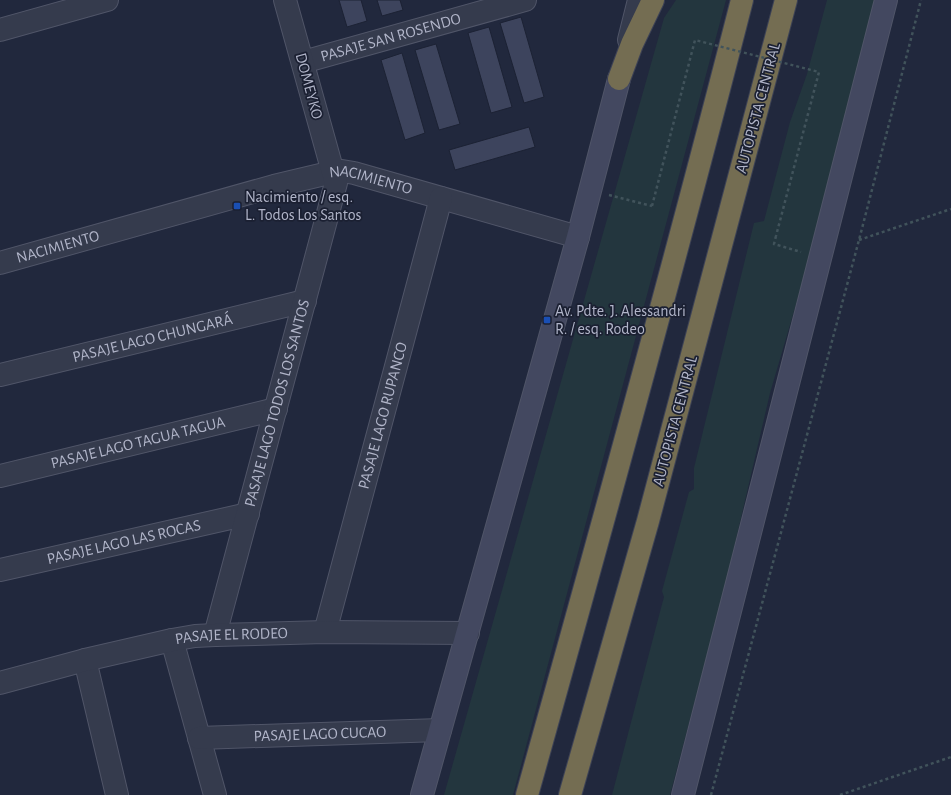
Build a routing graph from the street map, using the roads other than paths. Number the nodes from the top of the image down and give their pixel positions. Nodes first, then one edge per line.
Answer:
1 (107, 0) edge
2 (286, 0) edge
3 (525, 0) edge
4 (639, 0) edge
5 (653, 0) edge
6 (742, 0) edge
7 (786, 0) edge
8 (801, 0) edge
9 (886, 0) edge
10 (0, 30) edge
11 (303, 62) junction
12 (619, 79) junction
13 (765, 81) junction
14 (333, 172) junction
15 (441, 198) junction
16 (578, 237) junction
17 (0, 263) edge
18 (305, 301) junction
19 (0, 375) edge
20 (276, 409) junction
21 (0, 476) edge
22 (248, 514) junction
23 (0, 570) edge
24 (325, 632) junction
25 (468, 633) junction
26 (215, 634) junction
27 (172, 640) junction
28 (85, 660) junction
29 (0, 683) edge
30 (440, 730) junction
31 (199, 738) junction
32 (116, 795) edge
33 (215, 795) edge
34 (422, 795) edge
35 (526, 795) edge
36 (570, 795) edge
37 (683, 795) edge

1 - 10 street
2 - 11 street, DOMEYKO
3 - 11 street, PASAJE SAN ROSENDO
4 - 12 street
5 - 12 highway
6 - 35 highway
7 - 13 highway, AUTOPISTA CENTRAL
8 - 13 highway
9 - 37 main road
11 - 14 street, DOMEYKO
12 - 16 main road
13 - 36 highway, AUTOPISTA CENTRAL
14 - 15 street, NACIMIENTO
14 - 17 street, NACIMIENTO
14 - 18 street, PASAJE LAGO TODOS LOS SANTOS
15 - 16 street, NACIMIENTO
15 - 24 street, PASAJE LAGO RUPANCO
16 - 25 main road
18 - 19 street, PASAJE LAGO CHUNGARÁ
18 - 20 street, PASAJE LAGO TODOS LOS SANTOS
20 - 21 street, PASAJE LAGO TAGUA TAGUA
20 - 22 street, PASAJE LAGO TODOS LOS SANTOS
22 - 23 street, PASAJE LAGO LAS ROCAS
22 - 26 street, PASAJE LAGO TODOS LOS SANTOS
24 - 25 street, PASAJE EL RODEO
24 - 26 street, PASAJE EL RODEO
25 - 30 main road
26 - 27 street, PASAJE EL RODEO
27 - 28 street, PASAJE EL RODEO
27 - 31 street
28 - 29 street, PASAJE EL RODEO
28 - 32 street
30 - 31 street, PASAJE LAGO CUCAO
30 - 34 main road
31 - 33 street

